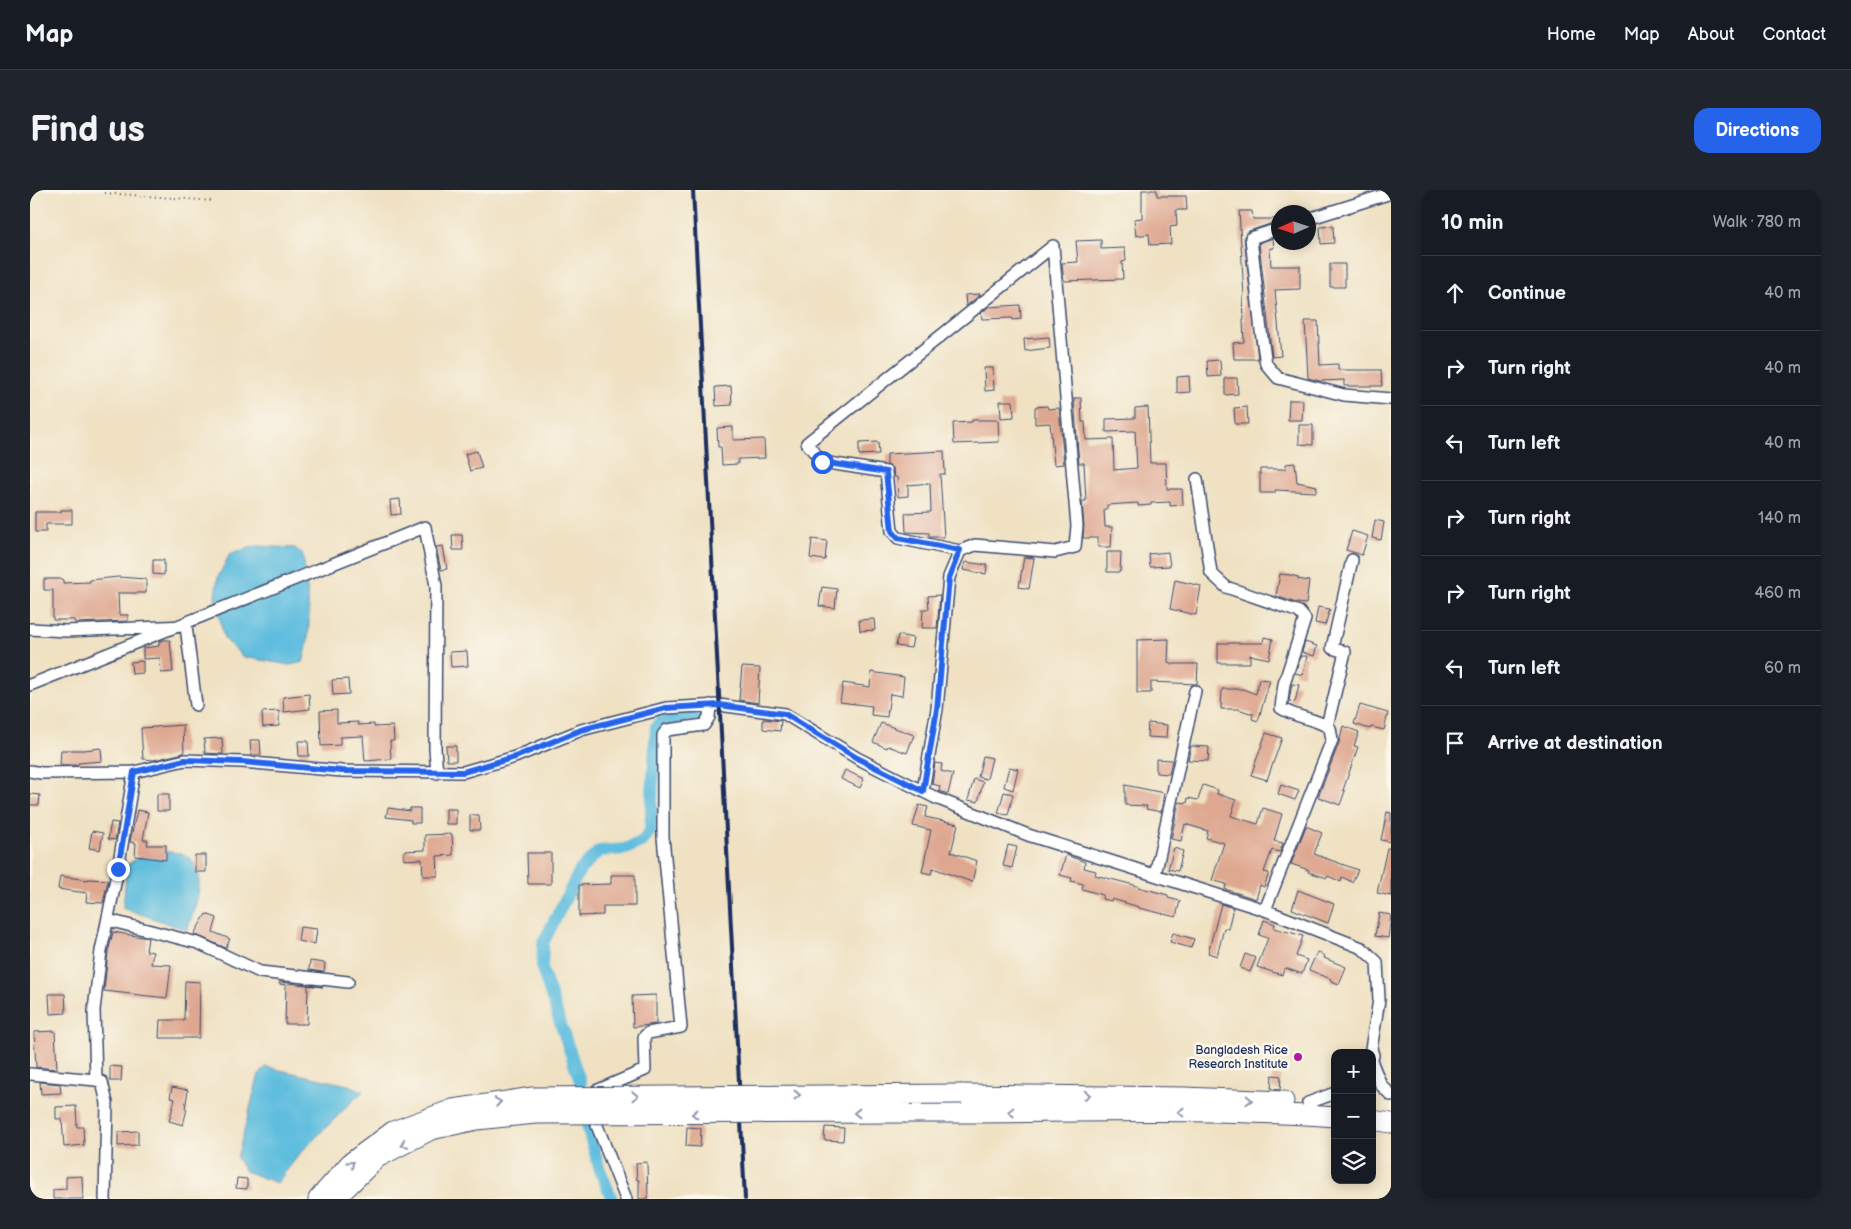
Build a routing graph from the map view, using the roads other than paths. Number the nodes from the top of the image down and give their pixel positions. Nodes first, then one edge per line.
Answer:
1 (1391, 193) edge
2 (1316, 217) edge
3 (1271, 231) edge
4 (1391, 399) edge
5 (1197, 479) dead end
6 (960, 550) junction
7 (1352, 560) dead end
8 (30, 629) edge
9 (30, 685) edge
10 (1195, 691) dead end
11 (196, 705) dead end
12 (710, 705) junction
13 (1327, 726) junction
14 (30, 771) edge
15 (134, 772) junction
16 (437, 773) junction
17 (923, 791) junction
18 (1155, 875) junction
19 (1265, 910) junction
20 (108, 920) junction
21 (348, 982) dead end
22 (1371, 1049) edge
23 (1376, 1069) edge
24 (30, 1074) edge
25 (96, 1080) junction
26 (1332, 1094) edge
27 (1391, 1095) edge
28 (1308, 1102) junction
29 (1331, 1104) edge
30 (534, 1106) junction
31 (1376, 1108) edge
32 (1391, 1110) edge
33 (1331, 1117) edge
34 (1376, 1121) edge
35 (1391, 1123) edge
36 (105, 1199) edge
37 (318, 1199) edge
38 (335, 1199) edge
39 (626, 1199) edge

1 - 2 street
3 - 4 street
5 - 13 street
6 - 6 street
6 - 17 street
7 - 13 street
8 - 11 street
9 - 16 street
10 - 18 street
12 - 16 street
12 - 17 street
12 - 39 street
13 - 19 street
14 - 15 street
15 - 16 street
15 - 20 street
17 - 18 street
18 - 19 street
19 - 22 street
20 - 21 street
20 - 25 street
23 - 27 street
24 - 25 street
25 - 36 street
26 - 28 street
28 - 29 main road
30 -> 28 main road, bridge
33 -> 30 main road, bridge
37 -> 30 main road
30 -> 38 main road
31 - 32 main road
34 - 35 main road

